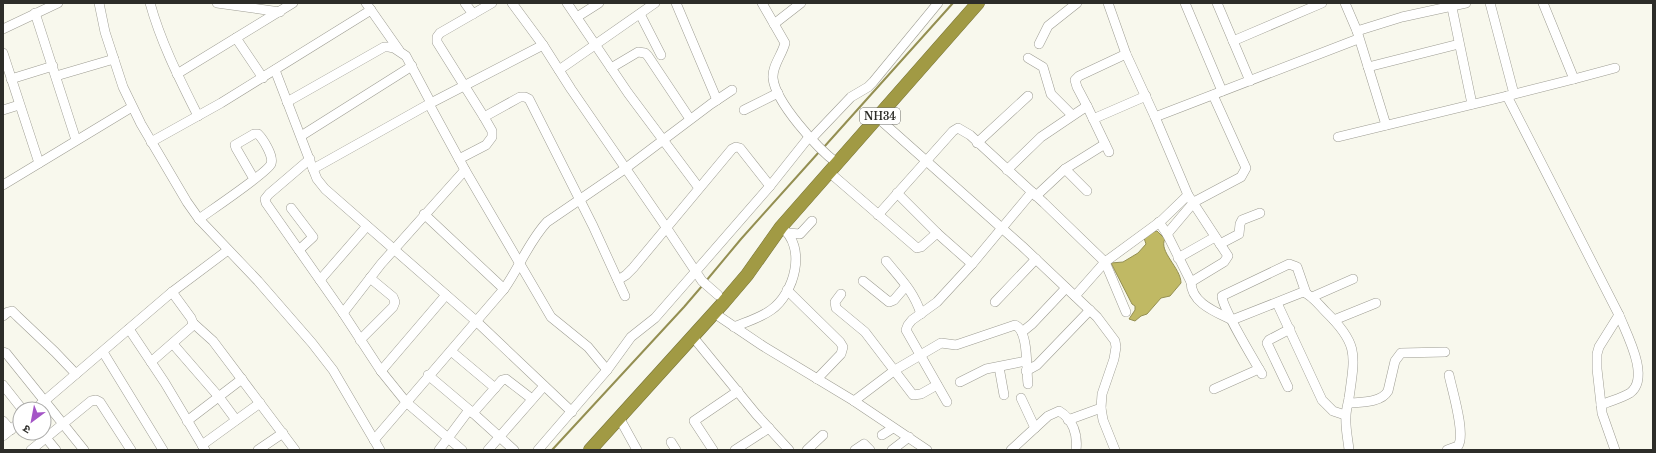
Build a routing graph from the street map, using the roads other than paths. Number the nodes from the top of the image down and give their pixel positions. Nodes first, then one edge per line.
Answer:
1 (58, 3) edge
2 (100, 3) edge
3 (150, 3) edge
4 (217, 3) edge
5 (293, 3) edge
6 (465, 3) edge
7 (492, 3) edge
8 (512, 3) edge
9 (567, 3) edge
10 (599, 3) edge
11 (655, 3) edge
12 (676, 3) edge
13 (762, 3) edge
14 (801, 3) edge
15 (938, 3) edge
16 (978, 3) edge
17 (1077, 3) edge
18 (1108, 3) edge
19 (1184, 3) edge
20 (1217, 3) edge
21 (1322, 3) edge
22 (1345, 3) edge
23 (1466, 3) edge
24 (1490, 3) edge
25 (1543, 3) edge
26 (1451, 4) edge
27 (242, 5) edge
28 (368, 7) edge
29 (280, 12) junction
30 (35, 13) junction
31 (473, 14) junction
32 (640, 14) junction
33 (577, 17) junction
34 (774, 24) junction
35 (3, 29) edge
36 (1357, 35) junction
37 (236, 38) junction
38 (1233, 41) junction
39 (656, 44) junction
40 (1039, 44) dead end
41 (1459, 44) junction
42 (543, 45) junction
43 (595, 46) junction
44 (400, 51) junction
45 (641, 52) junction
46 (3, 54) edge
47 (1126, 54) junction
48 (661, 55) dead end
49 (1028, 58) dead end
50 (114, 59) junction
51 (53, 66) junction
52 (412, 66) junction
53 (5, 67) edge
54 (1368, 67) junction
55 (611, 68) junction
56 (1616, 68) dead end
57 (275, 70) junction
58 (559, 70) junction
59 (177, 74) junction
60 (56, 76) junction
61 (263, 78) junction
62 (10, 79) junction
63 (1574, 79) junction
64 (1250, 81) junction
65 (464, 86) junction
66 (732, 90) dead end
67 (1222, 91) junction
68 (778, 93) junction
69 (1213, 95) junction
70 (1511, 95) junction
71 (1028, 96) dead end
72 (1146, 96) junction
73 (717, 100) junction
74 (287, 102) junction
75 (430, 104) junction
76 (1472, 104) junction
77 (19, 105) junction
78 (1087, 106) junction
79 (132, 107) junction
80 (3, 110) edge
81 (744, 110) dead end
82 (1072, 115) junction
83 (198, 116) junction
84 (484, 117) junction
85 (1156, 117) junction
86 (878, 118) junction
87 (690, 119) junction
88 (1093, 119) junction
89 (1386, 125) junction
90 (301, 136) junction
91 (1338, 137) dead end
92 (76, 140) junction
93 (812, 140) junction
94 (663, 141) junction
95 (151, 142) junction
96 (977, 143) junction
97 (310, 159) junction
98 (926, 159) junction
99 (459, 160) junction
100 (39, 163) junction
101 (831, 163) junction
102 (626, 168) junction
103 (313, 170) junction
104 (464, 170) junction
105 (1007, 170) junction
106 (1065, 170) junction
107 (254, 179) junction
108 (3, 185) edge
109 (770, 186) junction
110 (699, 188) junction
111 (1088, 191) dead end
112 (897, 193) junction
113 (1034, 194) junction
114 (1191, 198) junction
115 (579, 200) junction
116 (292, 208) dead end
117 (424, 214) junction
118 (1260, 214) dead end
119 (878, 215) junction
120 (199, 219) junction
121 (812, 221) dead end
122 (1159, 222) junction
123 (367, 226) junction
124 (666, 227) junction
125 (1002, 227) junction
126 (784, 230) junction
127 (937, 233) junction
128 (1167, 234) junction
129 (771, 240) junction
130 (1218, 240) junction
131 (228, 250) junction
132 (299, 250) junction
133 (394, 250) junction
134 (1178, 258) junction
135 (1036, 259) junction
136 (886, 261) dead end
137 (1105, 262) junction
138 (972, 264) junction
139 (520, 266) junction
140 (696, 271) junction
141 (370, 278) junction
142 (1353, 279) dead end
143 (320, 280) junction
144 (618, 280) junction
145 (863, 281) dead end
146 (1191, 282) junction
147 (906, 286) junction
148 (1066, 288) junction
149 (504, 289) junction
150 (788, 290) junction
151 (172, 292) junction
152 (715, 293) junction
153 (841, 294) dead end
154 (446, 295) junction
155 (1309, 295) junction
156 (625, 296) dead end
157 (1075, 296) junction
158 (996, 302) dead end
159 (1277, 303) junction
160 (1376, 303) dead end
161 (1090, 310) junction
162 (1126, 312) dead end
163 (342, 313) junction
164 (714, 313) junction
165 (921, 314) junction
166 (1619, 315) junction
167 (3, 316) edge
168 (1232, 320) junction
169 (1334, 320) junction
170 (476, 321) junction
171 (193, 323) junction
172 (734, 327) junction
173 (129, 329) junction
174 (1290, 329) junction
175 (1022, 332) junction
176 (693, 337) junction
177 (360, 340) junction
178 (173, 344) junction
179 (451, 350) junction
180 (3, 352) edge
181 (103, 352) junction
182 (1445, 352) dead end
183 (921, 355) junction
184 (1026, 361) junction
185 (151, 362) junction
186 (999, 367) junction
187 (607, 370) junction
188 (895, 370) junction
189 (381, 371) junction
190 (1026, 371) junction
191 (76, 374) junction
192 (1449, 375) dead end
193 (428, 376) junction
194 (242, 379) junction
195 (817, 379) junction
196 (960, 382) dead end
197 (1028, 384) dead end
198 (3, 385) edge
199 (937, 385) junction
200 (544, 386) junction
201 (1288, 387) dead end
202 (495, 388) junction
203 (1214, 389) dead end
204 (738, 391) junction
205 (1004, 395) dead end
206 (218, 397) junction
207 (1021, 398) dead end
208 (532, 399) junction
209 (854, 400) junction
210 (16, 401) edge
211 (43, 401) edge
212 (45, 401) edge
213 (260, 402) junction
214 (406, 402) junction
215 (947, 402) dead end
216 (1348, 403) junction
217 (1601, 405) junction
218 (1101, 408) junction
219 (471, 411) junction
220 (52, 412) edge
221 (572, 412) junction
222 (1345, 415) junction
223 (618, 418) junction
224 (187, 420) junction
225 (236, 420) junction
226 (1068, 420) junction
227 (3, 421) edge
228 (62, 424) junction
229 (769, 428) junction
230 (893, 428) junction
231 (1034, 428) junction
232 (52, 430) edge
233 (7, 433) edge
234 (283, 433) junction
235 (823, 435) dead end
236 (882, 435) dead end
237 (500, 437) junction
238 (909, 437) junction
239 (449, 438) junction
240 (374, 440) junction
241 (39, 441) edge
242 (49, 441) edge
243 (204, 448) edge
244 (31, 450) edge
245 (56, 450) edge
246 (84, 450) edge
247 (131, 450) edge
248 (163, 450) edge
249 (258, 450) edge
250 (295, 450) edge
251 (380, 450) edge
252 (439, 450) edge
253 (462, 450) edge
254 (488, 450) edge
255 (514, 450) edge
256 (538, 450) edge
257 (580, 450) edge
258 (590, 450) edge
259 (637, 450) edge
260 (713, 450) edge
261 (735, 450) edge
262 (788, 450) edge
263 (807, 450) edge
264 (855, 450) edge
265 (870, 450) edge
266 (892, 450) edge
267 (927, 450) edge
268 (1011, 450) edge
269 (1076, 450) edge
270 (1115, 450) edge
271 (1349, 450) edge
272 (1447, 450) edge
273 (1615, 450) edge

1 - 30 street
2 - 50 street
3 - 59 street
4 - 27 street
5 - 29 street
6 - 31 street
7 - 31 street
8 - 42 street
9 - 33 street
10 - 33 street
11 - 32 street
12 - 73 street
13 - 34 street
14 - 34 street
15 - 93 street
16 - 86 highway, NH34
17 - 40 street
18 - 47 street
19 - 67 street
20 - 38 street
21 - 38 street
22 - 36 street
23 - 26 street
24 - 70 street
25 - 63 street
26 - 36 street
26 - 41 street
27 - 29 street
28 - 44 street
28 - 57 street
29 - 37 street
30 - 35 street
30 - 51 street
31 - 65 street
32 - 39 street
32 - 43 street
33 - 43 street
34 - 68 street
36 - 54 street
36 - 64 street
37 - 59 street
37 - 61 street
38 - 64 street
39 - 45 street
39 - 48 street
41 - 54 street
41 - 76 street
42 - 58 street
42 - 65 street
43 - 55 street
43 - 58 street
44 - 52 street
44 - 74 street
45 - 55 street
45 - 87 street
46 - 53 street
47 - 72 street
47 - 78 street
49 - 82 street
50 - 60 street
50 - 79 street
51 - 60 street
51 - 62 street
52 - 75 street
52 - 90 street
53 - 62 street
54 - 89 street
55 - 94 street
56 - 63 street
57 - 61 street
57 - 74 street
58 - 102 street
59 - 83 street
60 - 92 street
61 - 83 street
62 - 77 street
63 - 70 street
64 - 67 street
65 - 75 street
65 - 84 street
66 - 73 street
67 - 69 street
68 - 81 street
68 - 93 street
69 - 85 street
69 - 114 street
70 - 76 street
70 - 166 street
71 - 96 street
72 - 85 street
72 - 88 street
73 - 87 street
74 - 90 street
75 - 99 street
75 - 103 street
76 - 89 street
77 - 80 street
77 - 100 street
78 - 82 street
78 - 88 street
79 - 92 street
79 - 95 street
82 - 105 street
83 - 95 street
84 - 99 street
84 - 115 street
85 - 114 street
86 - 98 street
86 - 101 highway, NH34
87 - 94 street
88 - 106 street
89 - 91 street
90 - 97 street
92 - 100 street
93 - 101 street
93 - 109 street
94 - 102 street
94 - 110 street
95 - 120 street
96 - 98 street
96 - 105 street
97 - 103 street
97 - 132 street
98 - 112 street
98 - 125 street
99 - 104 street
100 - 108 street
101 - 119 street
101 - 126 highway, NH34
102 - 115 street
102 - 124 street
103 - 123 street
104 - 117 street
104 - 139 street
105 - 113 street
106 - 111 street
106 - 113 street
107 - 107 street
107 - 120 street
109 - 110 street
109 - 140 street
110 - 124 street
112 - 119 street
112 - 127 street
113 - 125 street
113 - 137 street
114 - 122 street
114 - 128 street
114 - 130 street
115 - 139 street
115 - 144 street
116 - 132 street
117 - 133 street
117 - 149 street
118 - 130 street
119 - 127 street
120 - 131 street
121 - 126 street
122 - 128 street
122 - 137 street
123 - 133 street
123 - 143 street
124 - 140 street
124 - 144 street
125 - 135 street
125 - 138 street
126 - 129 highway, NH34
126 - 150 street
127 - 138 street
128 - 134 street
129 - 152 highway, NH34
129 - 164 highway, NH34
130 - 134 street
130 - 146 street
131 - 151 street
131 - 240 street
132 - 143 street
133 - 141 street
133 - 154 street
134 - 146 street
135 - 148 street
135 - 158 street
136 - 147 street
137 - 157 street
137 - 162 street
138 - 165 street
139 - 149 street
139 - 187 street
140 - 152 street
140 - 187 street
141 - 163 street
141 - 177 street
142 - 155 street
143 - 163 street
144 - 156 street
145 - 147 street
146 - 168 street
147 - 165 street
148 - 157 street
148 - 175 street
149 - 170 street
150 - 172 street
150 - 195 street
151 - 171 street
151 - 173 street
152 - 257 highway, NH34
153 - 188 street
154 - 170 street
154 - 189 street
155 - 159 street
155 - 168 street
155 - 169 street
157 - 161 street
159 - 168 street
159 - 174 street
160 - 169 street
161 - 190 street
161 - 218 street
163 - 177 street
164 - 172 street
164 - 176 highway, NH34
165 - 183 street
166 - 217 street
166 - 217 street
167 - 191 street
168 - 203 street
169 - 216 street
170 - 179 street
170 - 200 street
171 - 178 street
171 - 194 street
172 - 195 street
173 - 181 street
173 - 185 street
174 - 201 street
174 - 222 street
175 - 183 street
175 - 184 street
176 - 204 street
176 - 223 highway, NH34
177 - 189 street
178 - 185 street
178 - 206 street
179 - 193 street
179 - 202 street
180 - 211 street
181 - 191 street
181 - 248 street
182 - 216 street
183 - 188 street
183 - 199 street
184 - 186 street
184 - 190 street
185 - 224 street
186 - 196 street
186 - 205 street
187 - 221 street
188 - 199 street
188 - 209 street
189 - 214 street
190 - 197 street
191 - 212 street
192 - 272 street
193 - 214 street
193 - 219 street
194 - 206 street
194 - 213 street
195 - 209 street
198 - 210 street
199 - 215 street
200 - 208 street
200 - 221 street
202 - 208 street
202 - 219 street
204 - 229 street
204 - 260 street
206 - 224 street
206 - 225 street
207 - 231 street
208 - 237 street
209 - 230 street
213 - 225 street
213 - 234 street
214 - 239 street
214 - 240 street
216 - 222 street
217 - 273 street
218 - 226 street
218 - 270 street
219 - 237 street
219 - 239 street
220 - 228 street
221 - 256 street
222 - 271 street
223 - 258 highway, NH34
223 - 259 street
224 - 243 street
225 - 243 street
226 - 231 street
226 - 269 street
227 - 233 street
228 - 232 street
228 - 246 street
228 - 247 street
229 - 261 street
229 - 262 street
230 - 236 street
230 - 238 street
231 - 268 street
234 - 249 street
234 - 250 street
235 - 263 street
237 - 254 street
237 - 255 street
238 - 266 street
238 - 267 street
239 - 252 street
239 - 253 street
240 - 251 street
241 - 244 street
242 - 245 street
264 - 265 street

